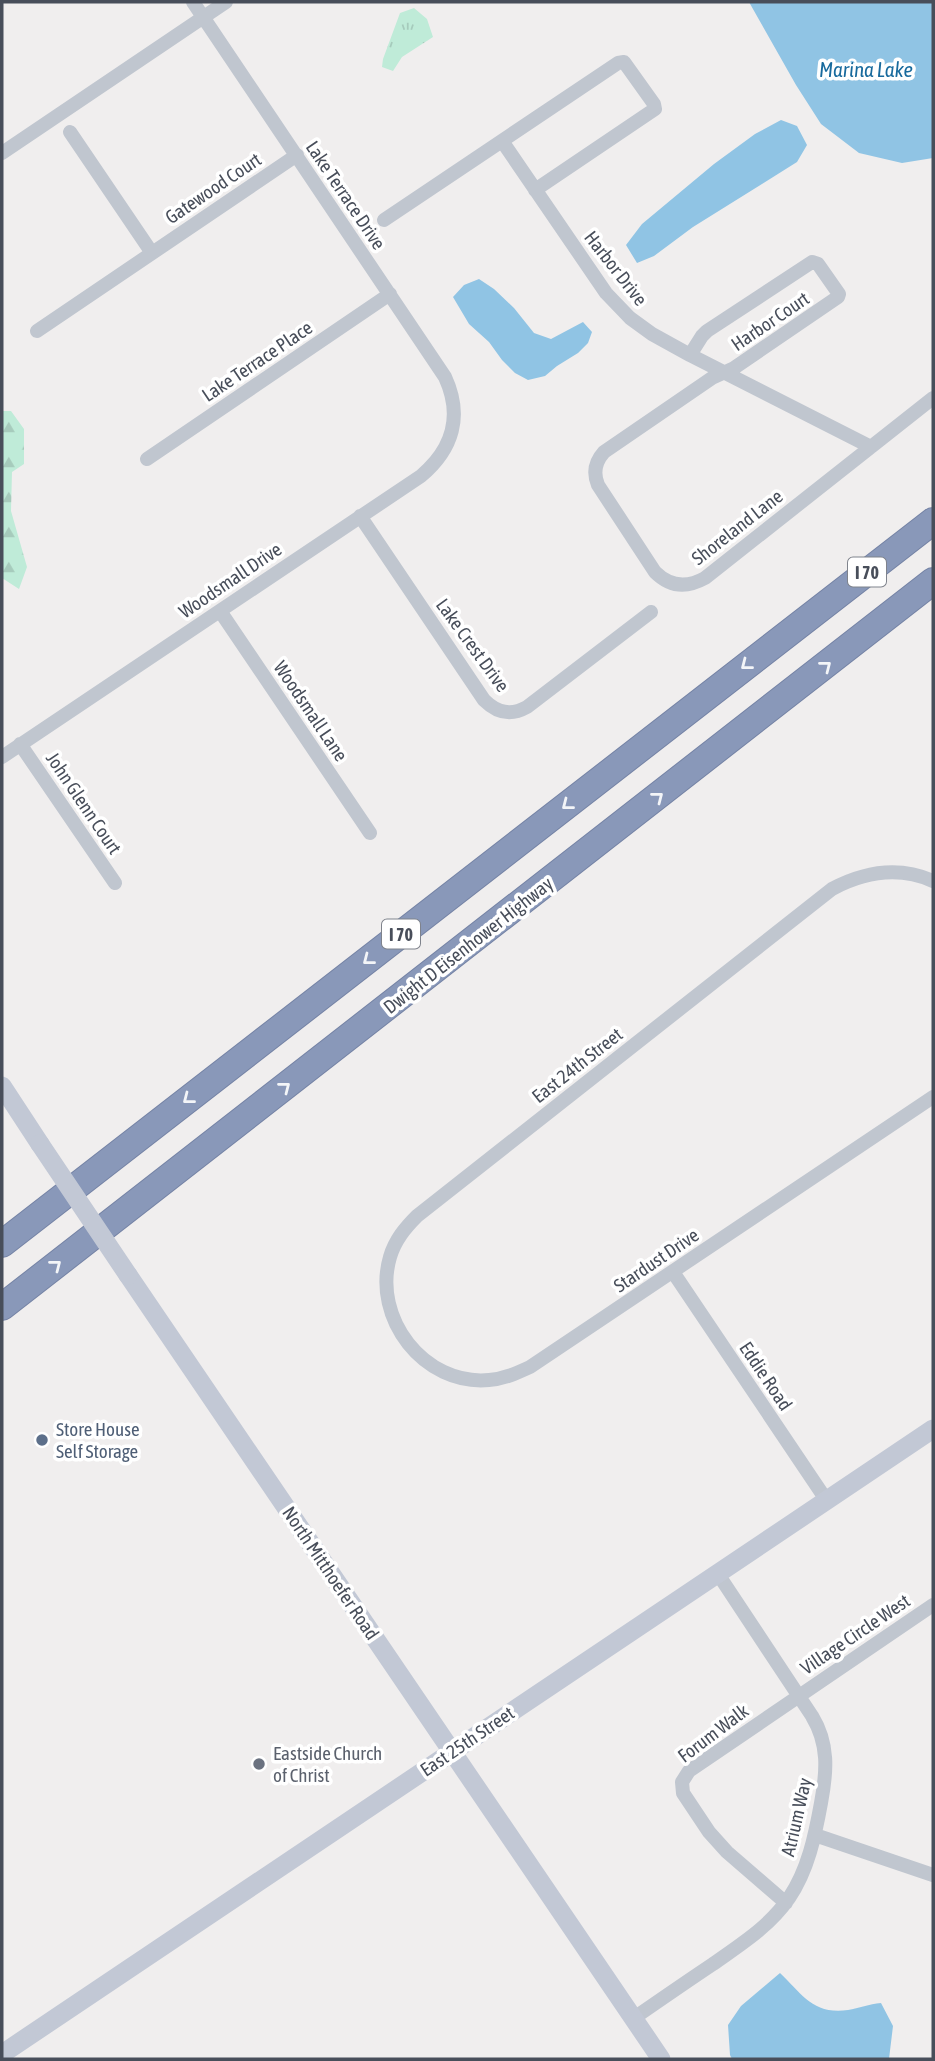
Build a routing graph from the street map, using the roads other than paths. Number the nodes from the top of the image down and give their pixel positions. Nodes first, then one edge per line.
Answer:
1 (193, 2) edge
2 (226, 2) edge
3 (203, 17) junction
4 (70, 132) dead end
5 (502, 141) junction
6 (2, 153) edge
7 (296, 155) junction
8 (535, 190) junction
9 (384, 220) dead end
10 (152, 253) junction
11 (390, 294) junction
12 (37, 331) dead end
13 (690, 355) junction
14 (722, 373) junction
15 (933, 398) edge
16 (454, 415) joint
17 (871, 447) junction
18 (147, 459) dead end
19 (595, 468) joint
20 (360, 516) junction
21 (933, 521) edge
22 (933, 581) edge
23 (220, 611) junction
24 (651, 612) dead end
25 (20, 744) junction
26 (2, 757) edge
27 (370, 833) dead end
28 (933, 881) edge
29 (115, 883) dead end
30 (2, 1086) edge
31 (933, 1097) edge
32 (2, 1244) edge
33 (673, 1272) junction
34 (2, 1307) edge
35 (397, 1326) joint
36 (933, 1429) edge
37 (827, 1501) junction
38 (718, 1574) junction
39 (933, 1605) edge
40 (799, 1696) junction
41 (453, 1751) junction
42 (815, 1835) junction
43 (933, 1875) edge
44 (786, 1903) junction
45 (634, 2018) junction
46 (2, 2054) edge
47 (661, 2059) edge

1 - 3 street, Lake Terrace Drive
2 - 3 street
3 - 6 street
3 - 7 street, Lake Terrace Drive
4 - 10 street
5 - 8 street, Harbor Drive
5 - 8 street
5 - 9 street
7 - 10 street, Gatewood Court
7 - 11 street, Lake Terrace Drive
8 - 13 street, Harbor Drive
10 - 12 street, Gatewood Court
11 - 16 street, Lake Terrace Drive
11 - 18 street, Lake Terrace Place
13 - 14 street, Harbor Drive
13 - 14 street, Harbor Court
14 - 17 street, Harbor Drive
14 - 19 street, Harbor Court
15 - 17 street, Shoreland Lane
16 - 20 street, Woodsmall Drive
17 - 19 street, Shoreland Lane
20 - 23 street, Woodsmall Drive
20 - 24 street, Lake Crest Drive
21 -> 32 highway, I 70
34 -> 22 highway, Dwight D Eisenhower Highway / I 70
23 - 25 street, Woodsmall Drive
23 - 27 street, Woodsmall Lane
25 - 26 street, Woodsmall Drive
25 - 29 street, John Glenn Court
28 - 35 street, East 24th Street
30 - 41 main road, North Mitthoefer Road, bridge
31 - 33 street, Stardust Drive
33 - 35 street, Stardust Drive
33 - 37 street, Eddie Road
36 - 37 main road, East 25th Street
37 - 38 main road, East 25th Street
38 - 40 street, Atrium Way
38 - 41 main road, East 25th Street
39 - 40 street, Village Circle West
40 - 42 street, Atrium Way
40 - 44 street, Forum Walk
41 - 45 main road, North Mitthoefer Road
41 - 46 main road, East 25th Street
42 - 43 street
42 - 44 street, Atrium Way
44 - 45 street, Atrium Way
45 - 47 main road, North Mitthoefer Road

